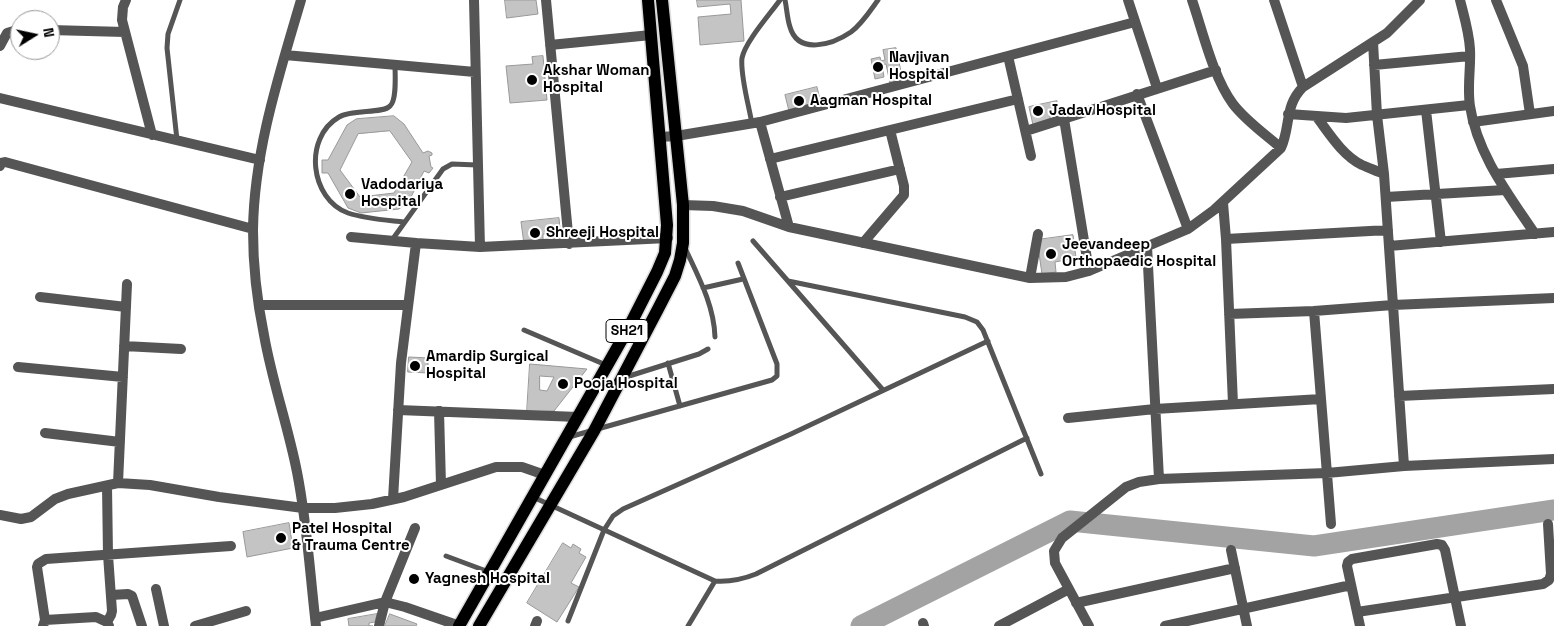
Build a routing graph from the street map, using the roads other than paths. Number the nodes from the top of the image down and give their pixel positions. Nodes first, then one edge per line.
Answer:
1 (126, 0) edge
2 (180, 0) edge
3 (301, 0) edge
4 (474, 0) edge
5 (546, 0) edge
6 (648, 0) edge
7 (662, 0) edge
8 (780, 0) edge
9 (785, 0) edge
10 (878, 0) edge
11 (1128, 0) edge
12 (1192, 0) edge
13 (1274, 0) edge
14 (1410, 0) edge
15 (1420, 0) edge
16 (1460, 0) edge
17 (1496, 0) edge
18 (1411, 11) junction
19 (1135, 22) junction
20 (60, 30) edge
21 (10, 32) edge
22 (124, 32) junction
23 (651, 35) junction
24 (1373, 42) junction
25 (550, 45) junction
26 (0, 46) edge
27 (285, 55) junction
28 (1008, 56) junction
29 (1470, 56) junction
30 (395, 65) junction
31 (1374, 65) junction
32 (1216, 70) junction
33 (475, 72) junction
34 (1303, 87) junction
35 (1157, 88) junction
36 (1136, 94) junction
37 (0, 98) edge
38 (1018, 99) junction
39 (1469, 105) junction
40 (1426, 110) junction
41 (1554, 111) edge
42 (1288, 114) junction
43 (1530, 114) junction
44 (1377, 115) junction
45 (1316, 116) junction
46 (1064, 119) junction
47 (1474, 122) junction
48 (756, 123) junction
49 (890, 130) junction
50 (1026, 131) junction
51 (152, 135) junction
52 (676, 136) junction
53 (660, 137) junction
54 (177, 140) junction
55 (1281, 148) junction
56 (1031, 156) dead end
57 (770, 159) junction
58 (260, 160) junction
59 (478, 165) junction
60 (0, 166) edge
61 (900, 169) junction
62 (1554, 169) edge
63 (1384, 174) junction
64 (1496, 174) junction
65 (1505, 190) junction
66 (1436, 194) junction
67 (780, 197) junction
68 (1386, 197) junction
69 (1223, 203) junction
70 (683, 206) junction
71 (404, 222) junction
72 (788, 227) junction
73 (1188, 228) junction
74 (254, 229) junction
75 (1388, 230) junction
76 (1554, 232) edge
77 (1038, 234) dead end
78 (1535, 234) junction
79 (352, 237) dead end
80 (668, 238) junction
81 (1226, 239) junction
82 (392, 240) junction
83 (753, 240) dead end
84 (1441, 242) junction
85 (416, 243) junction
86 (683, 243) junction
87 (863, 243) junction
88 (569, 244) junction
89 (1146, 246) junction
90 (1389, 246) junction
91 (480, 247) junction
92 (738, 263) dead end
93 (1088, 271) junction
94 (1030, 278) junction
95 (743, 279) junction
96 (788, 281) junction
97 (127, 284) dead end
98 (703, 288) junction
99 (40, 296) dead end
100 (1554, 298) edge
101 (259, 305) junction
102 (408, 305) junction
103 (1393, 305) junction
104 (126, 307) junction
105 (1314, 311) junction
106 (1229, 314) junction
107 (524, 330) dead end
108 (715, 337) dead end
109 (988, 341) junction
110 (124, 346) junction
111 (181, 349) dead end
112 (708, 349) dead end
113 (668, 364) junction
114 (607, 366) junction
115 (18, 367) dead end
116 (123, 377) junction
117 (620, 378) junction
118 (1554, 389) edge
119 (883, 390) junction
120 (1399, 396) junction
121 (1321, 399) junction
122 (1233, 404) junction
123 (680, 406) junction
124 (1156, 409) junction
125 (398, 410) junction
126 (439, 411) junction
127 (578, 417) junction
128 (1068, 418) dead end
129 (594, 431) junction
130 (45, 433) dead end
131 (566, 437) junction
132 (1027, 438) junction
133 (120, 442) junction
134 (1554, 459) edge
135 (1404, 466) junction
136 (1327, 473) junction
137 (1041, 474) dead end
138 (545, 475) junction
139 (1159, 479) junction
140 (118, 483) junction
141 (441, 485) junction
142 (107, 486) junction
143 (532, 497) junction
144 (393, 499) junction
145 (551, 504) junction
146 (303, 508) junction
147 (0, 514) edge
148 (1331, 524) dead end
149 (1548, 524) dead end
150 (415, 528) dead end
151 (604, 530) junction
152 (231, 546) dead end
153 (1231, 550) dead end
154 (1552, 550) edge
155 (108, 555) junction
156 (446, 556) dead end
157 (1235, 568) junction
158 (489, 572) junction
159 (715, 582) junction
160 (1351, 584) junction
161 (156, 590) dead end
162 (1069, 590) junction
163 (111, 595) junction
164 (1455, 597) junction
165 (385, 602) junction
166 (1076, 602) junction
167 (1243, 609) junction
168 (246, 611) dead end
169 (1357, 612) junction
170 (568, 621) dead end
171 (316, 622) edge
172 (44, 623) edge
173 (108, 624) edge
174 (142, 626) edge
175 (164, 626) edge
176 (195, 626) edge
177 (379, 626) edge
178 (459, 626) edge
179 (479, 626) edge
180 (688, 626) edge
181 (999, 626) edge
182 (1088, 626) edge
183 (1165, 626) edge
184 (1247, 626) edge
185 (1360, 626) edge
186 (1461, 626) edge

1 - 22 street
2 - 54 lane
3 - 27 street
4 - 33 street
5 - 25 street
6 - 23 main road, SH21
7 - 52 main road, SH21
8 - 48 lane
9 - 10 lane
11 - 19 street
12 - 32 street
13 - 34 street
14 - 18 street
15 - 18 street
16 - 29 street
17 - 43 street
18 - 24 street
19 - 28 street
19 - 35 street
20 - 22 street
21 - 26 street
22 - 51 street
23 - 25 street
23 - 53 main road, SH21
24 - 31 street
24 - 34 street
25 - 88 street
27 - 30 street
27 - 58 street
28 - 38 street
28 - 48 street
29 - 31 street
29 - 39 street
30 - 33 street
30 - 71 lane
31 - 44 street
32 - 35 street
32 - 55 street
33 - 59 street
34 - 42 street
35 - 36 street
36 - 46 street
36 - 73 street
37 - 51 street
38 - 49 street
38 - 50 street
39 - 40 street
39 - 47 street
40 - 44 street
40 - 66 street
41 - 43 street
42 - 45 street
42 - 55 street
43 - 47 street
44 - 45 street
44 - 63 street
45 - 63 street
46 - 50 street
46 - 93 street
47 - 64 street
48 - 52 street
48 - 57 street
49 - 57 street
49 - 61 street
50 - 56 street
51 - 54 street
52 - 53 street
52 - 70 main road, SH21
53 - 80 main road, SH21
54 - 58 street
55 - 69 street
57 - 67 street
58 - 74 street
59 - 71 lane
59 - 91 street
60 - 74 street
61 - 67 street
61 - 87 street
62 - 64 street
63 - 68 street
64 - 65 street
65 - 66 street
65 - 78 street
66 - 68 street
66 - 84 street
67 - 72 street
68 - 75 street
69 - 73 street
69 - 81 street
70 - 72 street
70 - 86 main road, SH21
71 - 82 lane
72 - 87 street
73 - 89 street
74 - 101 street
75 - 81 street
75 - 90 street
76 - 78 street
77 - 94 street
78 - 84 street
79 - 82 street
80 - 88 street
80 - 114 main road, SH21
81 - 106 street
82 - 85 street
83 - 96 lane
84 - 90 street
85 - 91 street
85 - 102 street
86 - 98 lane
86 - 117 main road, SH21
87 - 94 street
88 - 91 street
89 - 93 street
89 - 124 street
90 - 103 street
92 - 95 lane
93 - 94 street
95 - 98 lane
95 - 123 lane
96 - 109 lane
96 - 119 lane
97 - 104 street
98 - 108 lane
99 - 104 street
100 - 103 street
101 - 102 street
101 - 146 street
102 - 125 street
103 - 105 street
103 - 120 street
104 - 110 street
105 - 106 street
105 - 121 street
106 - 122 street
107 - 114 lane
109 - 119 lane
109 - 132 lane
110 - 111 street
110 - 116 street
112 - 113 lane
113 - 117 lane
113 - 123 lane
114 - 127 main road, SH21
115 - 116 street
116 - 133 street
117 - 129 main road, SH21
118 - 120 street
119 - 151 lane
120 - 135 street
121 - 122 street
121 - 136 street
122 - 124 street
123 - 129 lane
124 - 128 street
124 - 139 street
125 - 126 street
125 - 144 street
126 - 127 street
126 - 141 street
127 - 131 main road, SH21
129 - 131 lane
129 - 145 main road, SH21
130 - 133 street
131 - 138 main road, SH21
132 - 137 lane
132 - 159 lane
133 - 140 street
134 - 135 street
135 - 136 street
136 - 139 street
136 - 148 street
138 - 141 street
138 - 143 main road, SH21
139 - 162 street
140 - 142 street
140 - 146 street
141 - 144 street
142 - 147 street
142 - 155 street
143 - 145 lane
143 - 158 main road, SH21
144 - 146 street
145 - 151 lane
145 - 179 main road, SH21
146 - 171 street
149 - 154 street
150 - 165 street
151 - 159 lane
151 - 170 lane
152 - 155 street
153 - 157 street
154 - 164 street
155 - 163 street
155 - 172 street
156 - 158 lane
157 - 166 street
157 - 167 street
158 - 178 main road, SH21
159 - 180 lane
160 - 164 street
160 - 167 street
160 - 169 street
161 - 175 street
162 - 166 street
162 - 181 street
163 - 173 street
163 - 174 street
164 - 169 street
164 - 186 street
165 - 171 street
165 - 177 street
165 - 178 street
166 - 182 street
167 - 183 street
167 - 184 street
168 - 176 street
169 - 185 street
172 - 173 street

